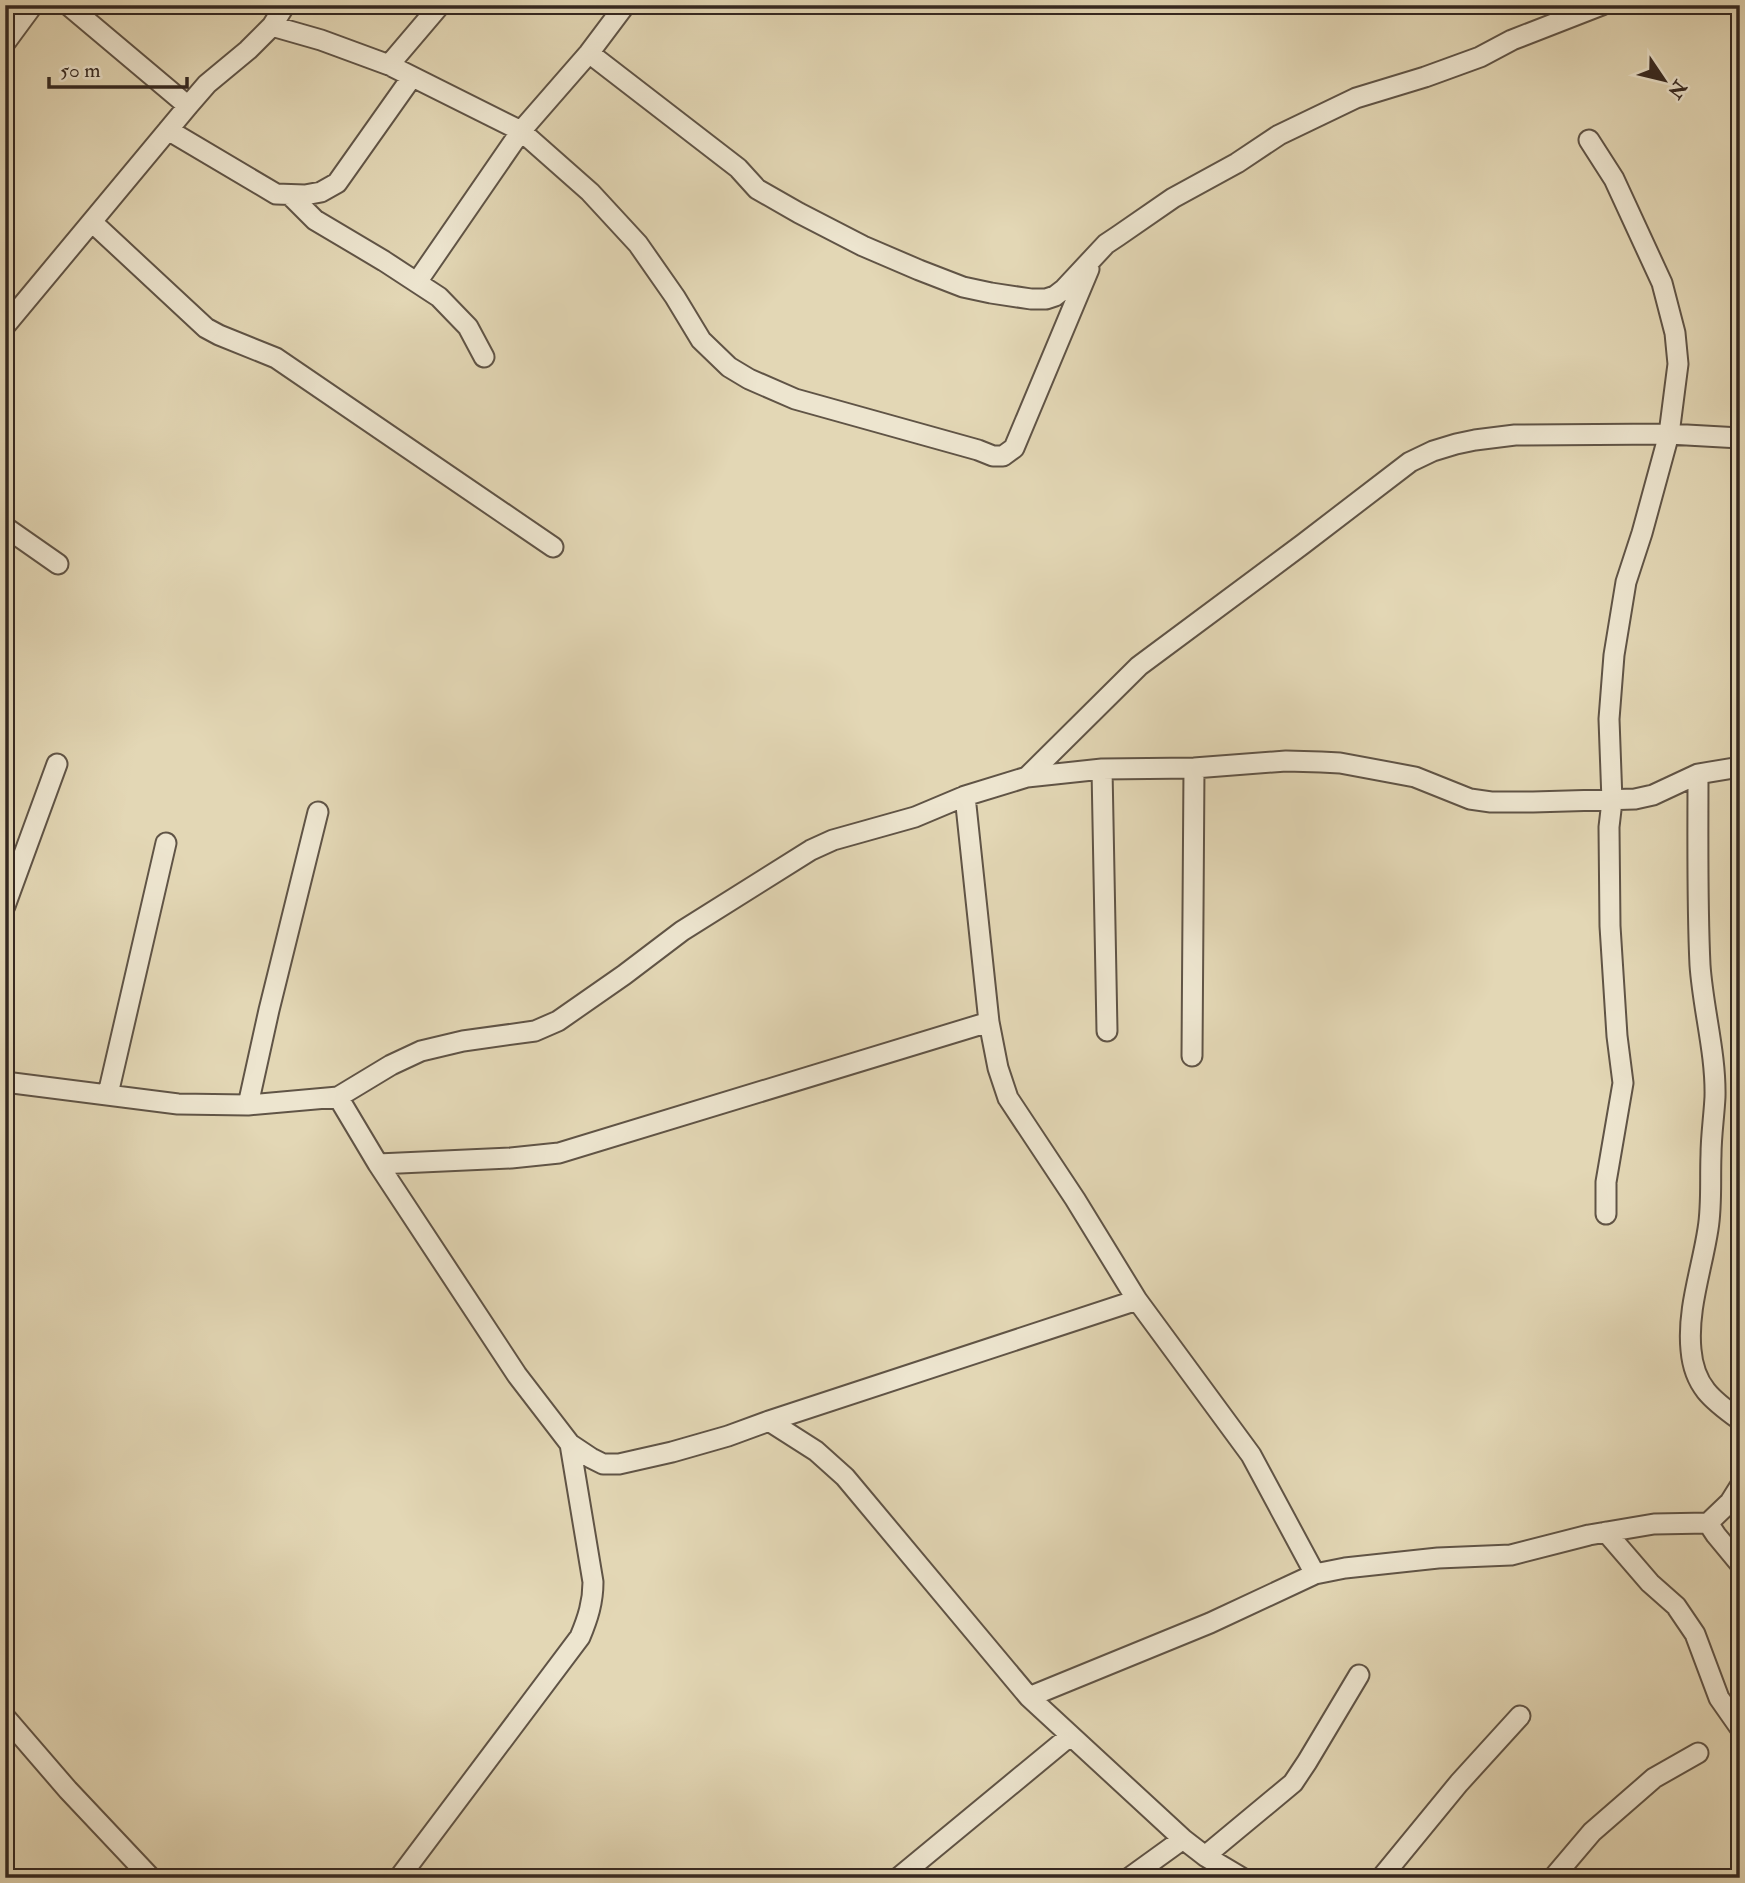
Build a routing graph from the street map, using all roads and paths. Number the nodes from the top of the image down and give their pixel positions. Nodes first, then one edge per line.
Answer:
1 (33, 5) edge
2 (68, 5) edge
3 (285, 5) edge
4 (440, 5) edge
5 (625, 5) edge
6 (1602, 5) edge
7 (272, 26) junction
8 (5, 43) edge
9 (589, 52) junction
10 (389, 65) junction
11 (412, 76) junction
12 (188, 106) junction
13 (168, 130) junction
14 (521, 131) junction
15 (1589, 140) dead end
16 (289, 195) junction
17 (92, 222) junction
18 (1093, 259) junction
19 (417, 282) junction
20 (5, 326) edge
21 (484, 357) dead end
22 (1669, 434) junction
23 (1740, 438) edge
24 (5, 527) edge
25 (554, 547) dead end
26 (58, 564) dead end
27 (57, 764) dead end
28 (1740, 767) edge
29 (1194, 768) junction
30 (1102, 769) junction
31 (1698, 775) junction
32 (1027, 777) junction
33 (965, 796) junction
34 (1612, 801) junction
35 (318, 812) dead end
36 (166, 843) dead end
37 (5, 906) edge
38 (989, 1022) junction
39 (1107, 1031) dead end
40 (1192, 1056) dead end
41 (5, 1082) edge
42 (108, 1094) junction
43 (338, 1097) junction
44 (248, 1105) junction
45 (378, 1164) junction
46 (1606, 1214) dead end
47 (1137, 1300) junction
48 (1740, 1420) edge
49 (769, 1421) junction
50 (570, 1444) junction
51 (1740, 1486) edge
52 (1709, 1522) junction
53 (1606, 1532) junction
54 (1740, 1564) edge
55 (1315, 1574) junction
56 (1359, 1675) dead end
57 (1029, 1697) junction
58 (1520, 1716) dead end
59 (5, 1717) edge
60 (1740, 1728) edge
61 (1070, 1736) junction
62 (1698, 1753) dead end
63 (1183, 1839) junction
64 (1205, 1856) junction
65 (150, 1878) edge
66 (399, 1878) edge
67 (898, 1878) edge
68 (1129, 1878) edge
69 (1242, 1878) edge
70 (1381, 1878) edge
71 (1553, 1878) edge

1 - 8 street
2 - 12 street
3 - 7 street
4 - 10 street
5 - 9 street
6 - 18 street
7 - 10 street
7 - 12 street
9 - 14 street
9 - 18 street
10 - 11 street
11 - 14 street
11 - 16 street
12 - 13 street
13 - 16 street
13 - 17 street
14 - 18 street
14 - 19 street
15 - 22 street
16 - 19 street
17 - 20 street
17 - 25 street
19 - 21 street
22 - 23 street
22 - 32 street
22 - 34 street
24 - 26 street
27 - 37 street
28 - 31 street
29 - 30 street
29 - 34 street
29 - 40 street
30 - 32 street
30 - 39 street
31 - 34 street
31 - 48 street
32 - 33 street
33 - 38 street
33 - 43 street
34 - 46 street
35 - 44 street
36 - 42 street
38 - 45 street
38 - 47 street
41 - 42 street
42 - 44 street
43 - 44 street
43 - 45 street
45 - 50 street
47 - 49 street
47 - 55 street
49 - 50 street
49 - 57 street
50 - 66 street
51 - 52 street
52 - 53 street
52 - 54 street
53 - 55 street
53 - 60 street
55 - 57 street
56 - 64 street
57 - 61 street
58 - 70 street
59 - 65 street
61 - 63 street
61 - 67 street
62 - 71 street
63 - 64 street
63 - 68 street
64 - 69 street

